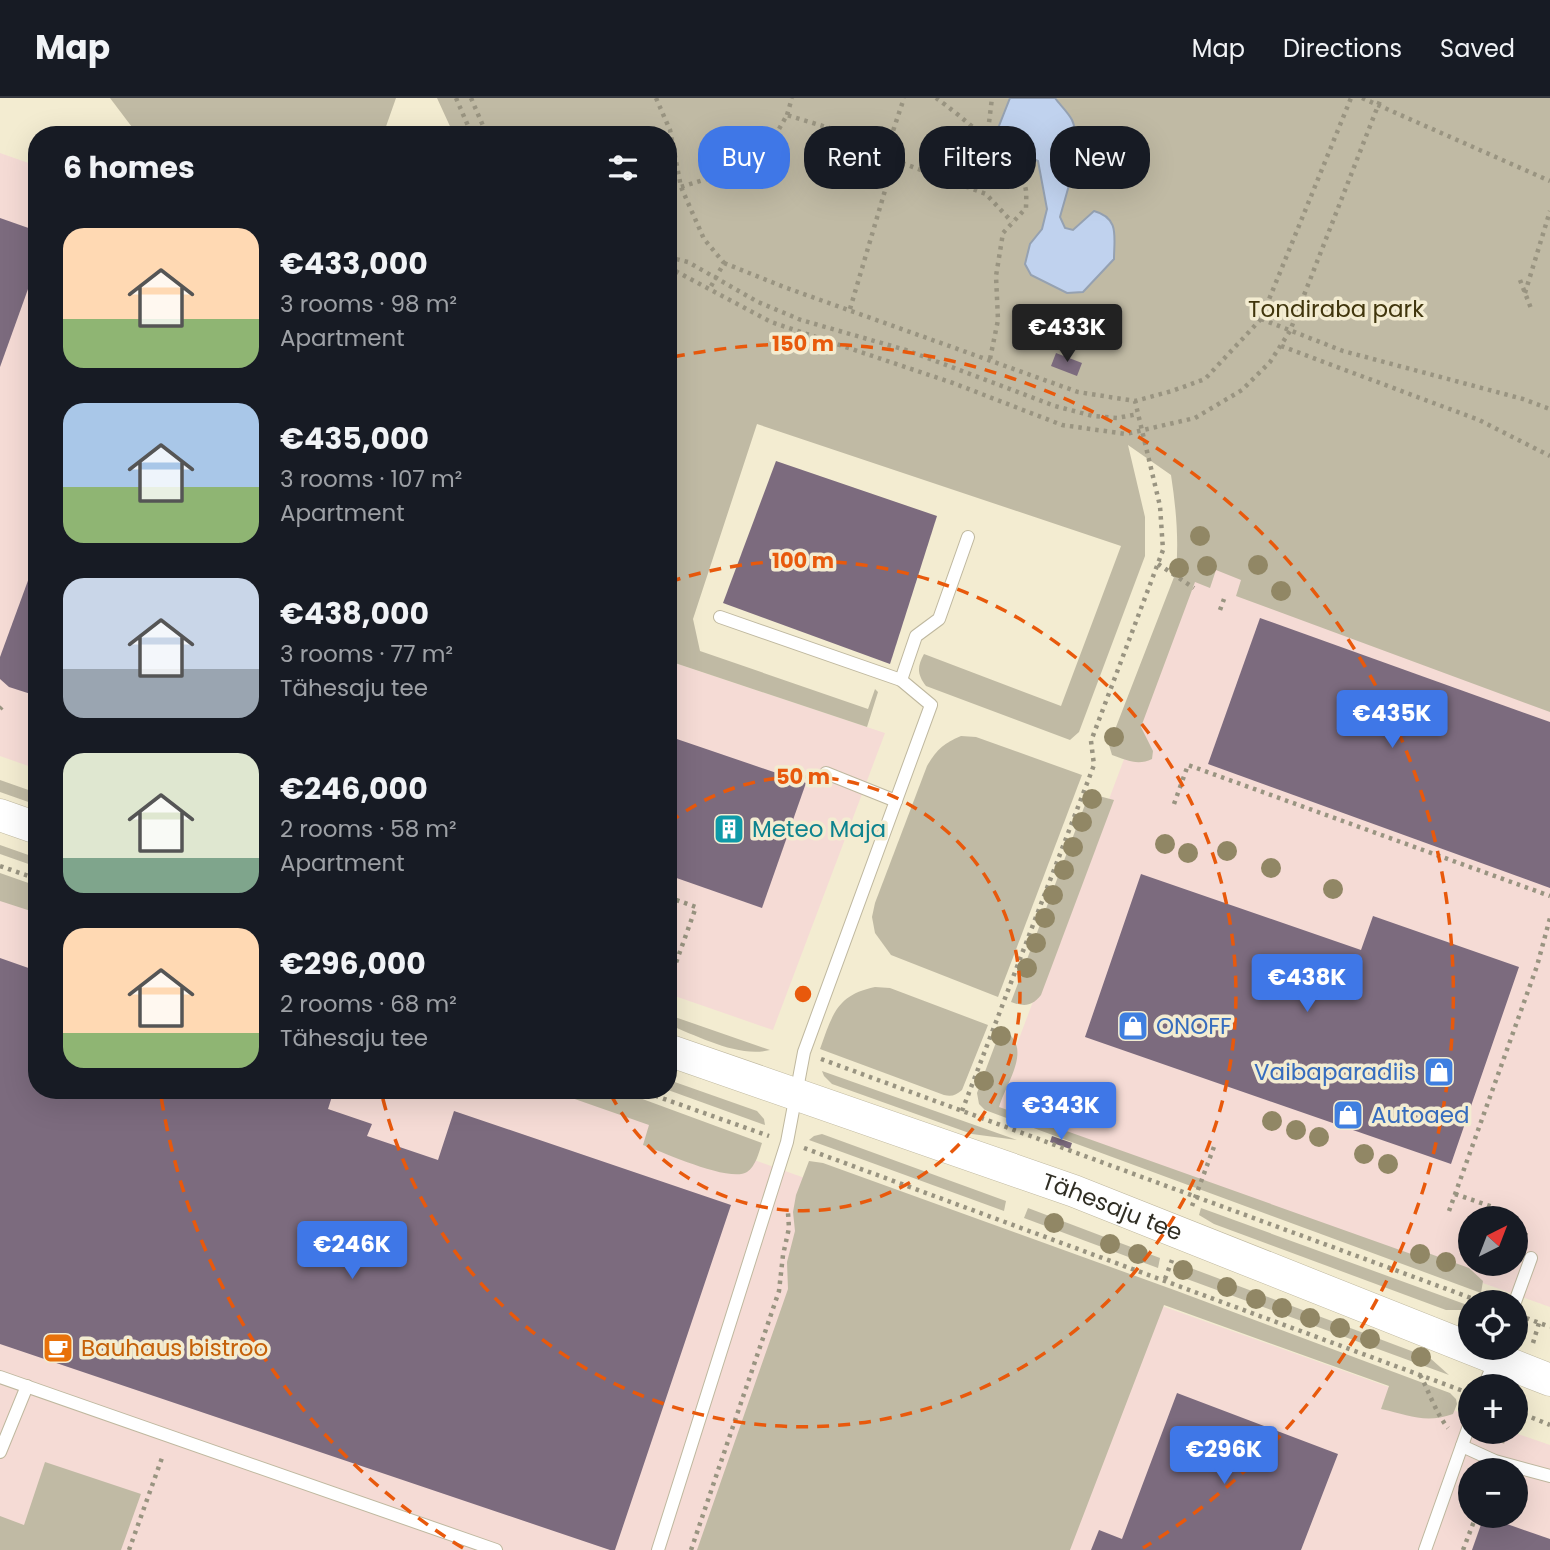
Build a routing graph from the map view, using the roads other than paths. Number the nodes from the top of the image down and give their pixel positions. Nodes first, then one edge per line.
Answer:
1 (968, 537) dead end
2 (720, 617) dead end
3 (901, 680) junction
4 (826, 774) dead end
5 (896, 801) junction
6 (0, 815) edge
7 (28, 825) edge
8 (677, 1054) edge
9 (796, 1095) junction
10 (1531, 1258) dead end
11 (1519, 1290) edge
12 (1493, 1364) edge
13 (0, 1377) edge
14 (1550, 1380) edge
15 (27, 1386) junction
16 (1462, 1446) joint
17 (0, 1451) edge
18 (1550, 1476) edge
19 (496, 1550) edge
20 (658, 1550) edge
21 (1424, 1550) edge

1 - 3 lane
2 - 3 lane
3 - 5 lane
4 - 5 lane
5 - 9 lane
6 - 7 street
8 - 9 street, Tähesaju tee
9 - 12 street, Tähesaju tee
9 - 20 lane
10 - 11 lane
12 - 14 street, Tähesaju tee
13 - 15 lane
15 - 17 lane
15 - 19 lane
16 - 18 lane
16 - 21 lane

